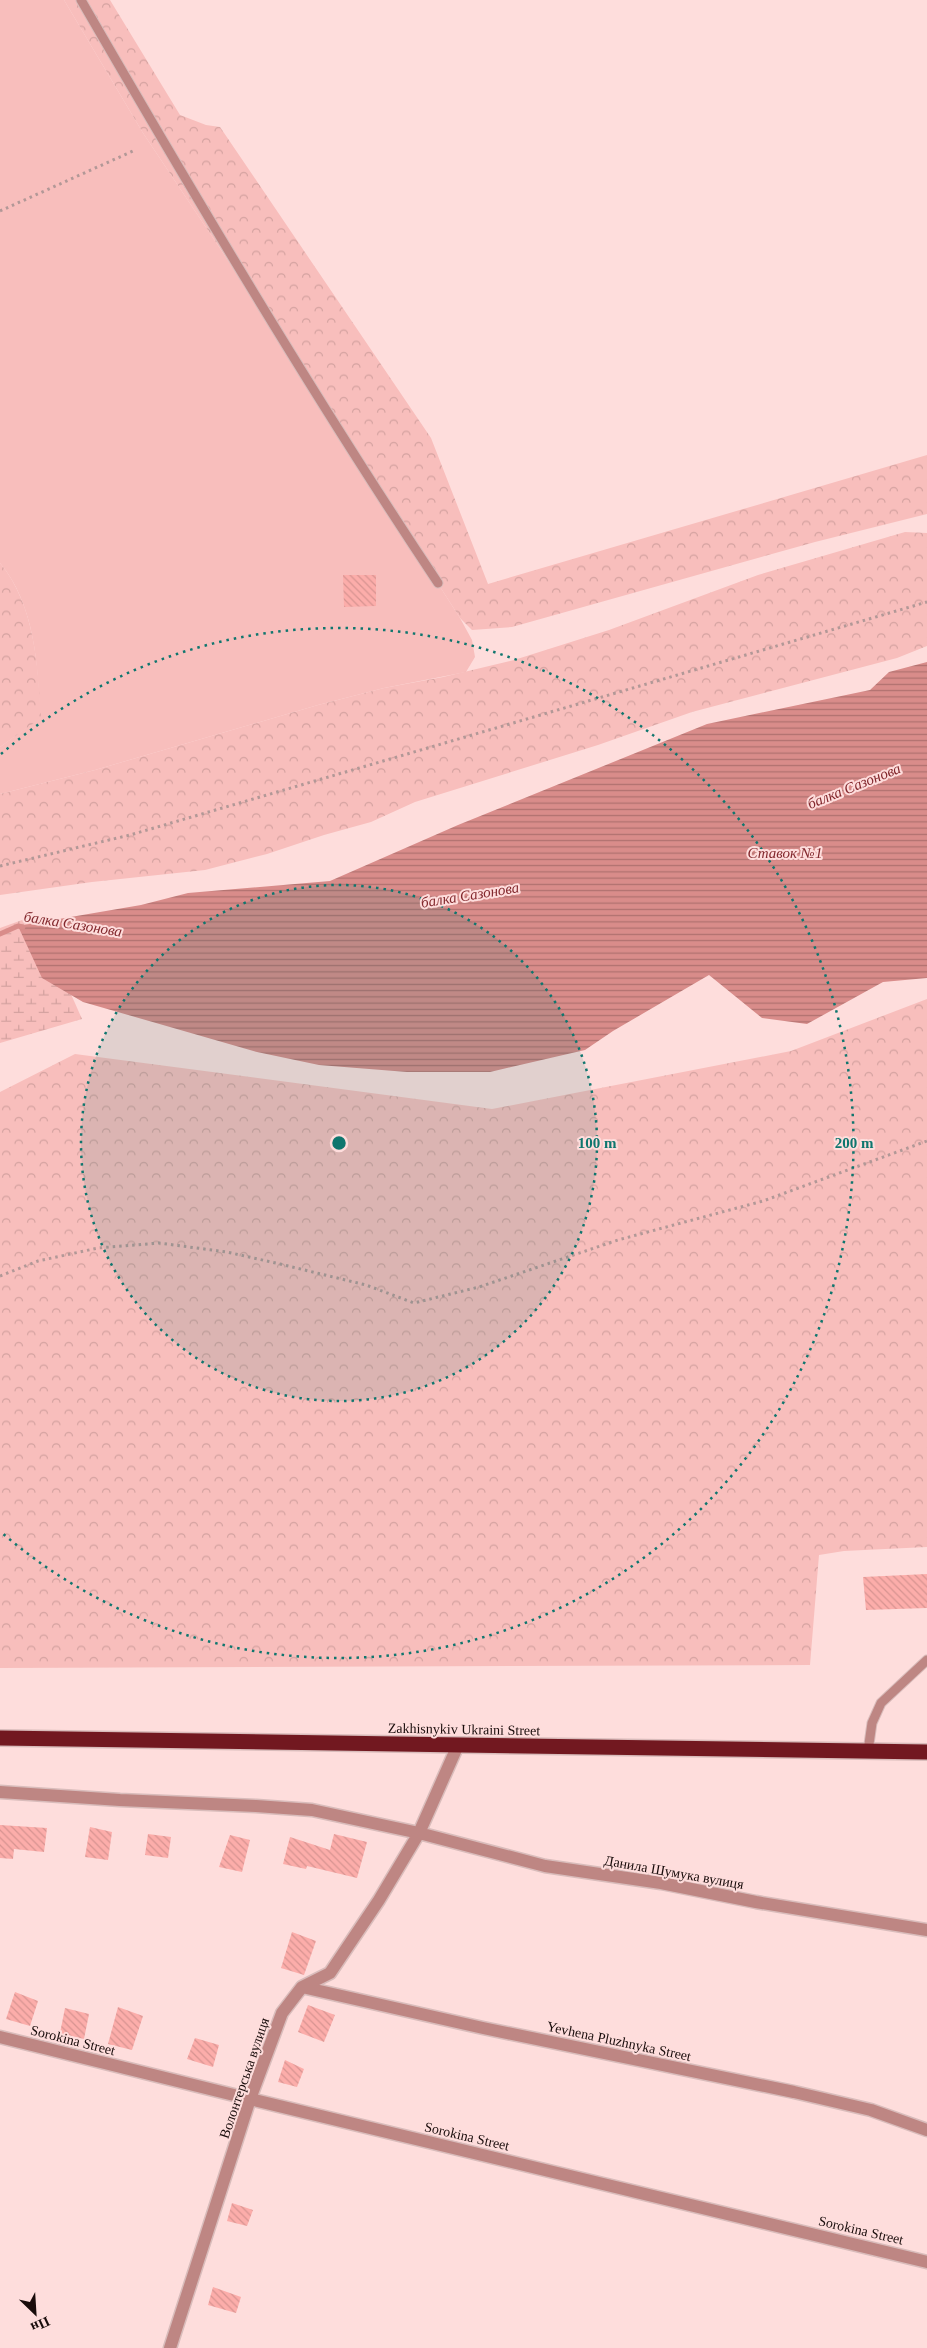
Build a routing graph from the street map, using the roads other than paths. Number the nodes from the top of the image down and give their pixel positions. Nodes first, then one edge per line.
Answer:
1 (81, 0) edge
2 (438, 584) dead end
3 (927, 1660) edge
4 (0, 1738) edge
5 (458, 1745) junction
6 (868, 1751) junction
7 (927, 1752) edge
8 (0, 1792) edge
9 (419, 1833) junction
10 (927, 1930) edge
11 (302, 1988) junction
12 (0, 2037) edge
13 (250, 2100) junction
14 (927, 2130) edge
15 (927, 2262) edge
16 (170, 2348) edge

1 - 2 lane
3 - 6 lane
4 - 5 highway, Zakhisnykiv Ukraini Street
5 - 6 highway, Zakhisnykiv Ukraini Street
5 - 9 street, Волонтерська вулиця
6 - 7 highway, Zakhisnykiv Ukraini Street
8 - 9 street, Данила Шумука вулиця
9 - 10 street, Данила Шумука вулиця
9 - 11 street, Волонтерська вулиця
11 - 13 street, Волонтерська вулиця
11 - 14 street, Yevhena Pluzhnyka Street
12 - 13 street, Sorokina Street
13 - 15 street, Sorokina Street
13 - 16 street, Волонтерська вулиця

